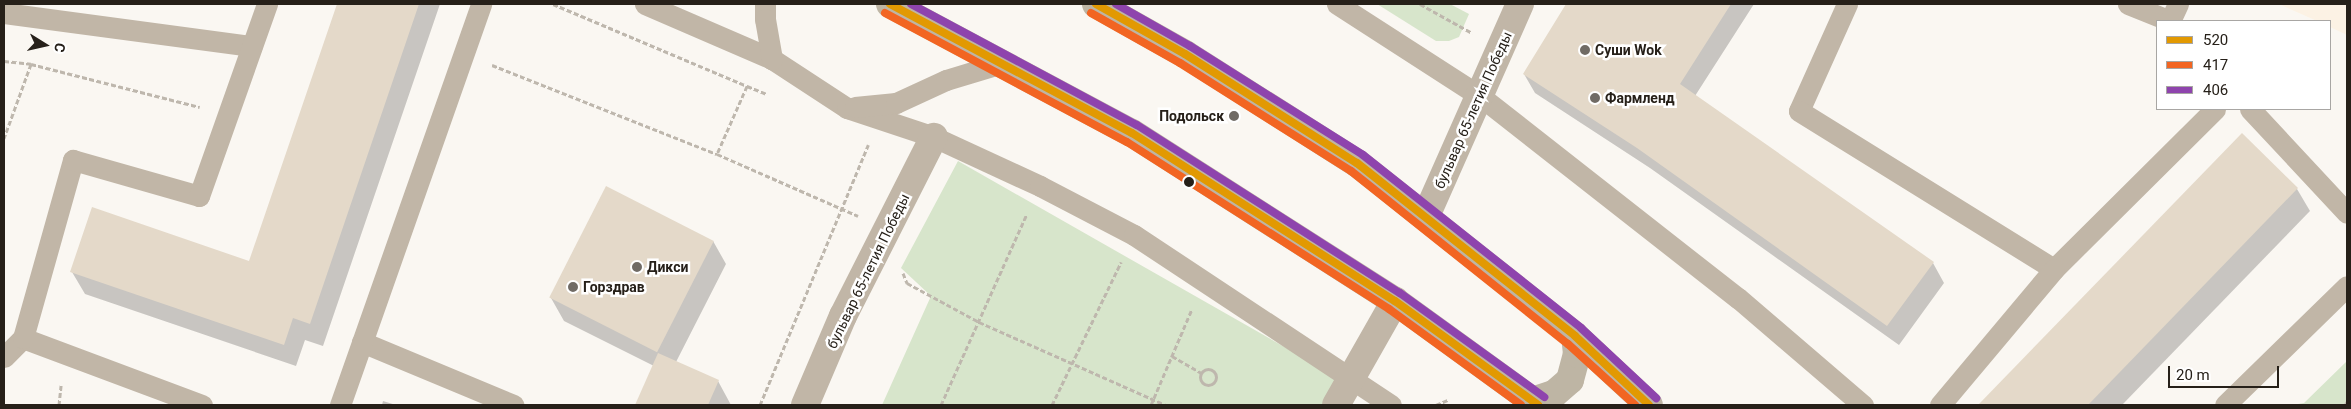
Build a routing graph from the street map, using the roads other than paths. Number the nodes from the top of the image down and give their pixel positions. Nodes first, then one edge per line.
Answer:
1 (267, 4) edge
2 (481, 4) edge
3 (645, 4) edge
4 (765, 4) edge
5 (890, 4) edge
6 (1096, 4) edge
7 (1337, 4) edge
8 (1520, 4) edge
9 (1847, 4) edge
10 (2128, 4) edge
11 (2178, 4) edge
12 (4, 14) edge
13 (2168, 20) edge
14 (2170, 20) edge
15 (252, 46) junction
16 (772, 59) junction
17 (1002, 63) junction
18 (1480, 96) junction
19 (847, 108) junction
20 (2214, 110) edge
21 (2251, 110) edge
22 (934, 137) junction
23 (2347, 212) edge
24 (1426, 216) junction
25 (2054, 269) junction
26 (2347, 286) edge
27 (1395, 301) junction
28 (1575, 336) junction
29 (23, 338) junction
30 (362, 342) junction
31 (4, 357) edge
32 (1353, 378) junction
33 (1535, 403) edge
34 (202, 405) edge
35 (340, 405) edge
36 (513, 405) edge
37 (805, 405) edge
38 (1336, 405) edge
39 (1391, 405) edge
40 (1649, 405) edge
41 (1863, 405) edge
42 (1940, 405) edge
43 (2225, 405) edge

1 - 15 lane
2 - 30 lane
3 - 16 lane
4 - 16 lane
5 - 17 main road
6 - 24 main road
7 - 18 lane
8 - 18 street, бульвар 65-летия Победы
9 - 25 lane
10 - 13 lane
11 - 14 lane
12 - 15 lane
15 - 29 lane
16 - 19 lane
17 - 19 lane
17 - 27 main road
18 - 24 street, бульвар 65-летия Победы
18 - 41 lane
19 - 22 lane
20 - 25 lane
21 - 23 lane
22 - 32 lane
22 - 37 street, бульвар 65-летия Победы
24 - 28 main road
25 - 42 lane
26 - 43 lane
27 - 32 street
27 - 33 main road
28 - 33 main road
28 - 40 main road
29 - 31 lane
29 - 34 lane
30 - 35 lane
30 - 36 lane
32 - 38 street
32 - 39 lane

